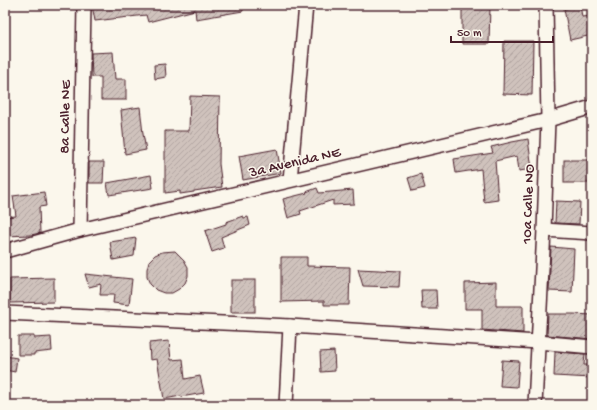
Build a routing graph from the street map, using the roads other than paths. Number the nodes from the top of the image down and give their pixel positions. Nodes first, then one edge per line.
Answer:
1 (84, 5) edge
2 (306, 5) edge
3 (546, 5) edge
4 (592, 107) edge
5 (548, 120) junction
6 (290, 180) junction
7 (80, 230) junction
8 (544, 230) junction
9 (592, 233) edge
10 (5, 251) edge
11 (5, 313) edge
12 (290, 326) junction
13 (538, 342) junction
14 (592, 347) edge
15 (286, 405) edge
16 (535, 405) edge

1 - 7 street, 8a Calle NE
2 - 6 street
3 - 5 street, 10a Calle NO
4 - 5 street, 3a Avenida NE
5 - 6 street, 3a Avenida NE
5 - 8 street, 10a Calle NO
6 - 7 street, 3a Avenida NE
7 - 10 street, 3a Avenida NE
8 - 9 street
8 - 13 street, 10a Calle NO
11 - 12 street
12 - 13 street
12 - 15 street
13 - 14 street
13 - 16 street, 10a Calle NO

